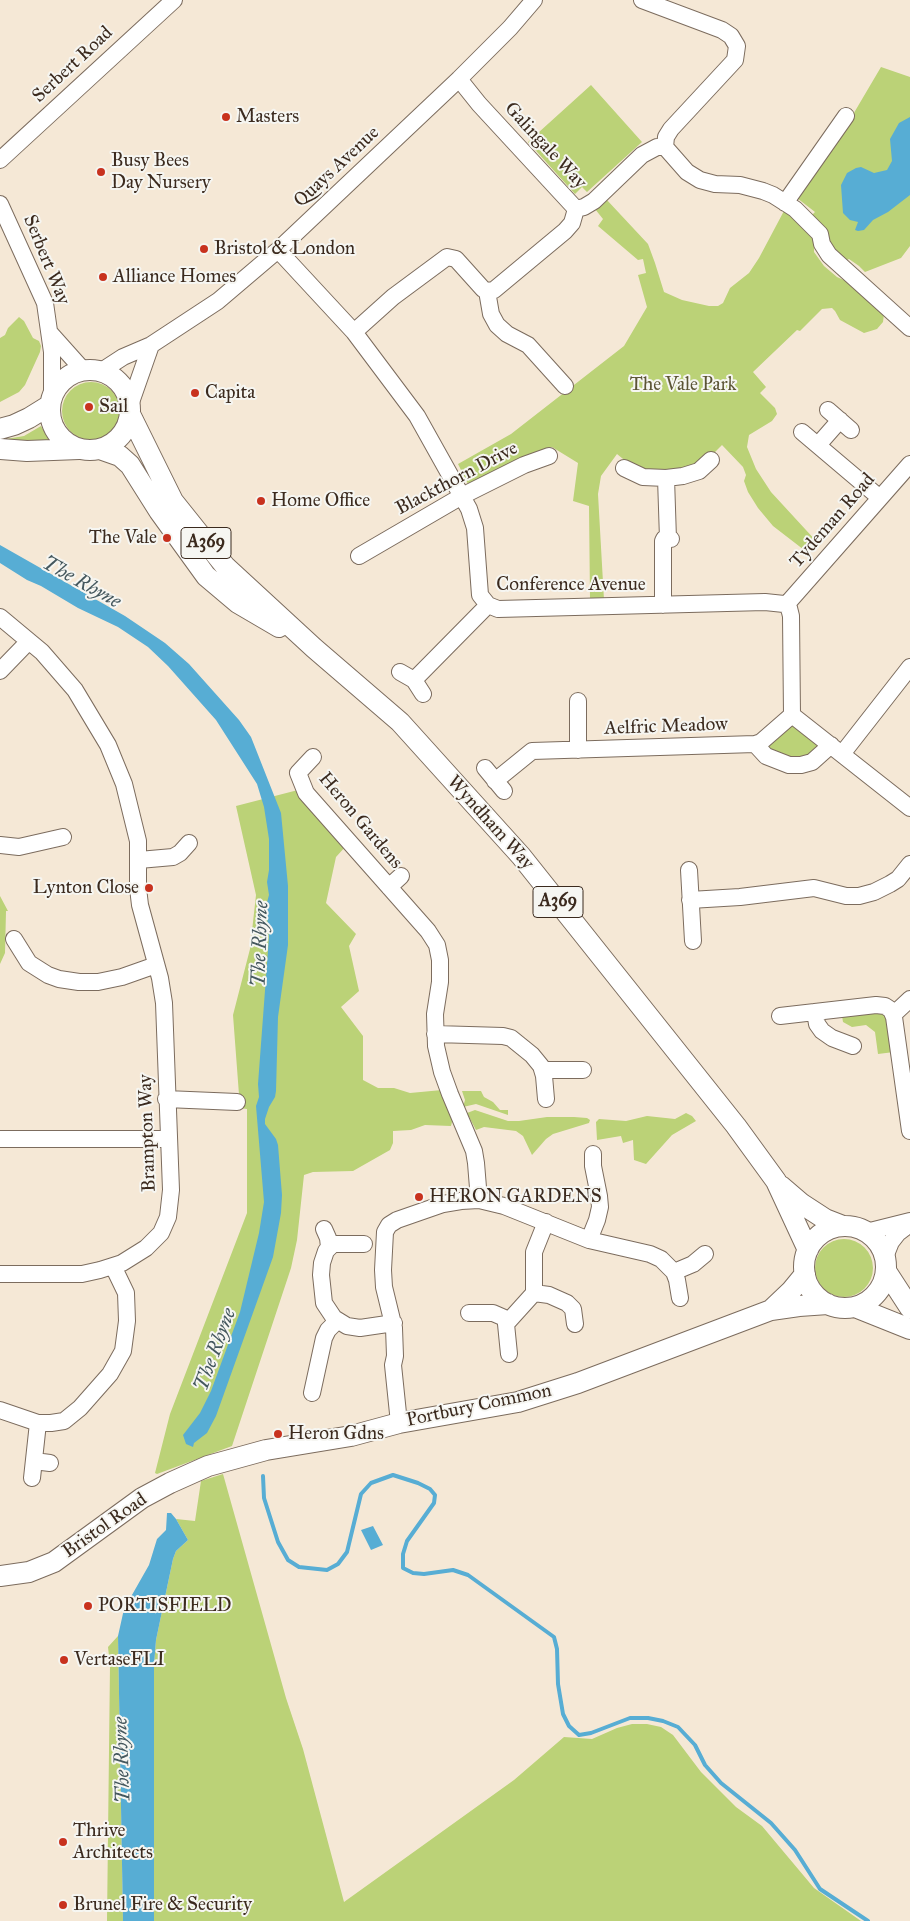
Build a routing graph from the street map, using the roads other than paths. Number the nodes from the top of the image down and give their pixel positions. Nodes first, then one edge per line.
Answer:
1 (174, 0) edge
2 (534, 0) edge
3 (642, 0) edge
4 (459, 79) junction
5 (846, 116) dead end
6 (665, 146) junction
7 (0, 160) edge
8 (785, 203) junction
9 (0, 204) edge
10 (576, 209) junction
11 (278, 250) junction
12 (487, 291) junction
13 (910, 328) edge
14 (354, 332) junction
15 (50, 333) junction
16 (150, 345) junction
17 (92, 371) junction
18 (565, 386) dead end
19 (51, 401) junction
20 (130, 410) junction
21 (840, 420) dead end
22 (0, 429) edge
23 (802, 432) dead end
24 (818, 446) junction
25 (79, 449) junction
26 (100, 449) junction
27 (0, 450) edge
28 (550, 456) dead end
29 (711, 460) dead end
30 (910, 464) edge
31 (624, 468) dead end
32 (666, 478) junction
33 (462, 496) junction
34 (880, 498) junction
35 (359, 556) dead end
36 (488, 605) junction
37 (663, 605) junction
38 (786, 605) junction
39 (0, 617) edge
40 (29, 640) junction
41 (314, 648) junction
42 (910, 667) edge
43 (0, 671) edge
44 (423, 694) dead end
45 (578, 701) dead end
46 (792, 715) junction
47 (755, 744) junction
48 (836, 749) junction
49 (578, 750) junction
50 (313, 757) dead end
51 (495, 780) dead end
52 (910, 808) edge
53 (63, 837) dead end
54 (0, 845) edge
55 (185, 853) dead end
56 (138, 860) junction
57 (910, 864) edge
58 (689, 870) dead end
59 (690, 900) junction
60 (14, 940) dead end
61 (692, 941) dead end
62 (156, 966) junction
63 (910, 999) edge
64 (815, 1012) junction
65 (894, 1014) junction
66 (780, 1016) dead end
67 (435, 1034) junction
68 (853, 1046) dead end
69 (542, 1070) junction
70 (584, 1070) dead end
71 (166, 1099) junction
72 (546, 1099) dead end
73 (237, 1102) dead end
74 (908, 1107) edge
75 (910, 1131) edge
76 (0, 1138) edge
77 (168, 1138) junction
78 (593, 1154) dead end
79 (776, 1181) junction
80 (479, 1200) junction
81 (546, 1222) junction
82 (910, 1222) edge
83 (843, 1226) junction
84 (324, 1229) dead end
85 (866, 1232) junction
86 (590, 1240) junction
87 (364, 1244) dead end
88 (329, 1247) junction
89 (808, 1250) junction
90 (705, 1254) dead end
91 (886, 1264) junction
92 (114, 1266) junction
93 (674, 1272) junction
94 (0, 1274) edge
95 (805, 1274) junction
96 (534, 1293) junction
97 (680, 1298) dead end
98 (828, 1304) junction
99 (855, 1307) junction
100 (910, 1308) edge
101 (771, 1310) junction
102 (468, 1314) dead end
103 (510, 1320) junction
104 (337, 1321) junction
105 (394, 1323) junction
106 (575, 1324) dead end
107 (910, 1329) edge
108 (508, 1354) dead end
109 (312, 1393) dead end
110 (0, 1410) edge
111 (38, 1423) junction
112 (400, 1423) junction
113 (208, 1466) joint
114 (32, 1478) dead end
115 (0, 1576) edge

1 - 7 street, Serbert Road
2 - 4 street, Quays Avenue
3 - 6 street
4 - 10 street, Galingale Way
4 - 11 street, Quays Avenue
5 - 8 street
6 - 8 street
6 - 10 street, Galingale Way
8 - 13 street
9 - 15 street, Serbert Way
10 - 12 street
11 - 14 street, Conference Avenue
11 - 16 street, Quays Avenue
12 - 14 street
12 - 18 street
14 - 33 street, Conference Avenue
15 - 17 street, Serbert Way
15 - 19 street, Serbert Way
16 - 17 street, Quays Avenue
16 - 20 street
17 - 19 main road
17 - 20 main road, A369
19 - 22 main road
19 - 25 main road
20 - 26 main road
20 - 41 main road, Wyndham Way / A369
21 - 24 street
23 - 24 street
24 - 34 street
25 - 26 main road, A369
25 - 27 main road, A369
26 - 41 main road, Wyndham Way / A369
28 - 33 street, Blackthorn Drive
29 - 32 street
30 - 34 street, Tydeman Road
31 - 32 street
32 - 37 street
33 - 35 street, Blackthorn Drive
33 - 36 street, Conference Avenue
34 - 38 street, Tydeman Road
36 - 37 street, Conference Avenue
36 - 44 street
37 - 38 street, Conference Avenue
38 - 46 street
39 - 40 street, Brampton Way
40 - 43 street
40 - 56 street, Brampton Way
41 - 79 main road, Wyndham Way / A369
42 - 48 street, Aelfric Meadow
45 - 49 street, Aelfric Meadow
46 - 47 street, Aelfric Meadow
46 - 48 street
47 - 48 street, Aelfric Meadow
47 - 49 street, Aelfric Meadow
48 - 52 street
49 - 51 street, Aelfric Meadow
50 - 67 street, Heron Gardens
53 - 54 street
55 - 56 street
56 - 62 street, Brampton Way
57 - 59 street
58 - 59 street
59 - 61 street
60 - 62 street
62 - 71 street, Brampton Way
63 - 65 street
64 - 65 street
64 - 66 street
64 - 68 street
65 - 74 street
67 - 69 street
67 - 80 street, Heron Gardens
69 - 70 street
69 - 72 street
71 - 73 street
71 - 77 street, Brampton Way
74 - 75 street
76 - 77 street
77 - 92 street, Brampton Way
78 - 86 street
79 - 83 main road, Wyndham Way / A369
79 - 89 main road, Wyndham Way / A369
80 - 81 street
80 - 105 street
81 - 86 street
81 - 96 street
82 - 85 street
82 - 91 street
83 - 85 main road
83 - 89 main road
84 - 88 street
85 - 91 main road
86 - 93 street
87 - 88 street
88 - 104 street
89 - 95 main road
90 - 93 street
91 - 99 main road
91 - 100 main road
92 - 94 street, Brampton Way
92 - 111 street
93 - 97 street
95 - 98 main road
95 - 101 main road, Portbury Common
96 - 103 street
96 - 106 street
98 - 99 main road
98 - 101 main road, Portbury Common
99 - 107 main road
101 - 112 main road, Portbury Common
102 - 103 street
103 - 108 street
104 - 105 street
104 - 109 street
105 - 112 street
110 - 111 street
111 - 114 street
112 - 113 main road, Portbury Common
113 - 115 main road, Bristol Road

